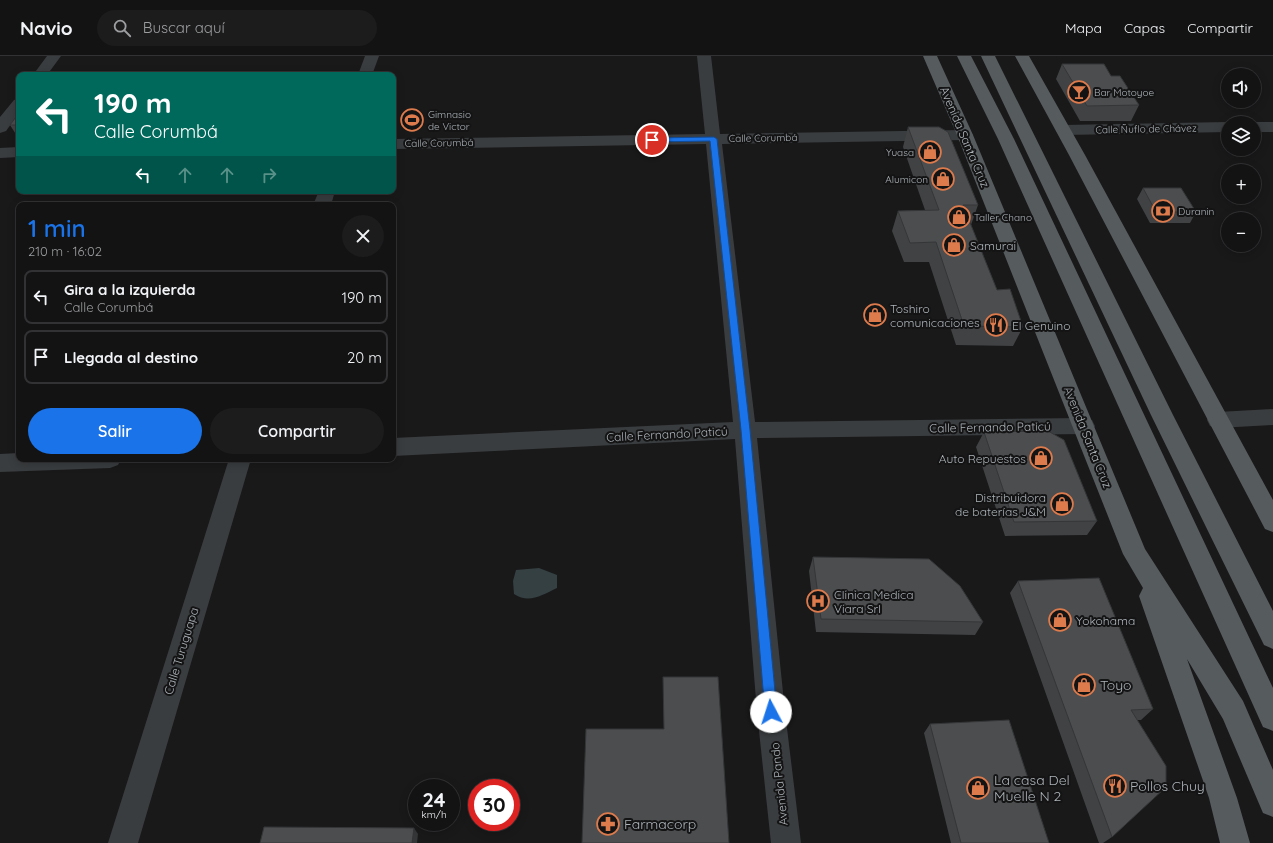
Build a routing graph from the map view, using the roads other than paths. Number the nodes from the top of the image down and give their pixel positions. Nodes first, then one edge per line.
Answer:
1 (54, 56) edge
2 (372, 56) edge
3 (704, 56) edge
4 (930, 56) edge
5 (943, 56) edge
6 (964, 56) edge
7 (988, 56) edge
8 (1001, 56) edge
9 (1022, 56) edge
10 (42, 72) edge
11 (366, 72) edge
12 (1004, 89) junction
13 (950, 97) junction
14 (16, 107) edge
15 (1221, 127) edge
16 (1261, 127) edge
17 (1273, 127) edge
18 (0, 128) edge
19 (1064, 130) junction
20 (965, 135) junction
21 (714, 139) junction
22 (396, 144) edge
23 (0, 152) edge
24 (16, 152) edge
25 (1273, 417) edge
26 (1218, 420) junction
27 (1084, 426) junction
28 (745, 430) junction
29 (396, 447) edge
30 (28, 462) edge
31 (239, 462) edge
32 (0, 463) edge
33 (1273, 522) edge
34 (1135, 554) junction
35 (1273, 637) edge
36 (1273, 718) edge
37 (1273, 803) edge
38 (123, 843) edge
39 (786, 843) edge
40 (1235, 843) edge

1 - 10 street
2 - 11 street
3 - 21 street, Avenida Pando
4 - 13 main road, Avenida Santa Cruz
5 - 13 main road
6 - 36 main road
7 - 12 main road
8 - 12 main road
9 - 19 main road
12 - 35 main road
13 - 20 main road, Avenida Santa Cruz
14 - 18 street
15 - 19 street, Calle Ñuflo de Chávez
16 - 17 street
19 - 26 main road
20 - 21 street, Calle Corumbá
20 - 27 main road, Avenida Santa Cruz
21 - 22 street, Calle Corumbá
21 - 28 street, Avenida Pando
23 - 24 street
25 - 26 street
26 - 33 main road
27 - 28 street, Calle Fernando Paticú
27 - 34 main road, Avenida Santa Cruz
28 - 29 street, Calle Fernando Paticú
28 - 39 street, Avenida Pando
30 - 32 street
31 - 38 street, Calle Turuguapa
34 - 37 main road, Avenida Santa Cruz
34 - 40 main road

